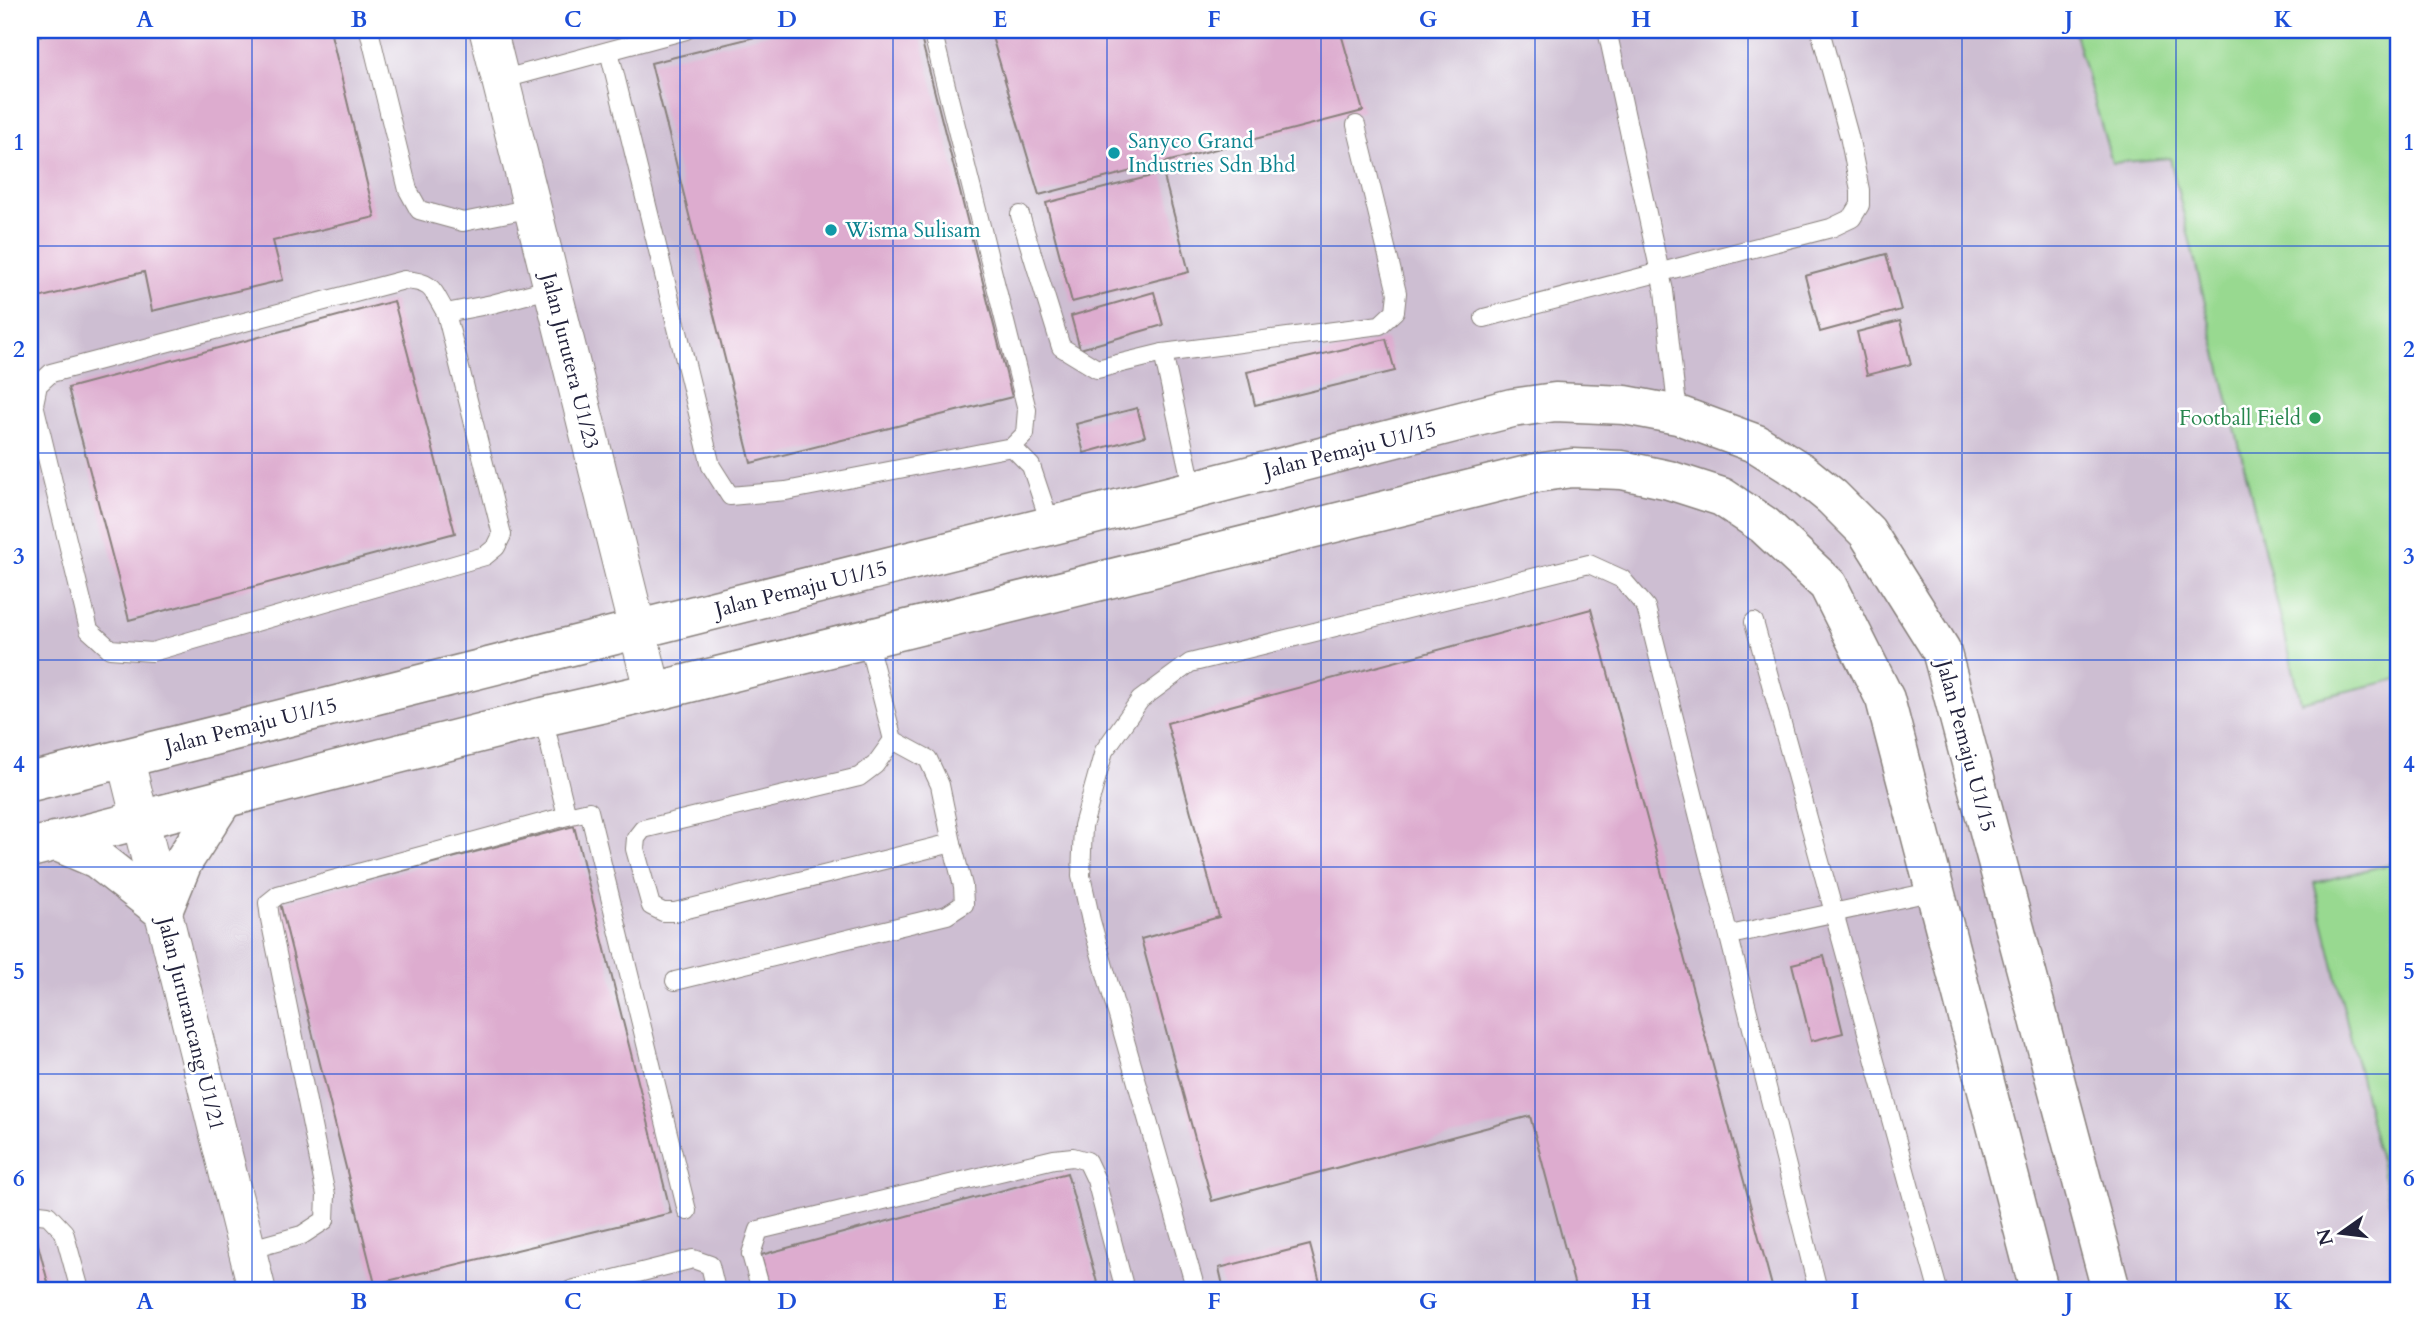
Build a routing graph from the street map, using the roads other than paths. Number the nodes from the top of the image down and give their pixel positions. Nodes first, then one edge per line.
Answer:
1 (369, 30) edge
2 (488, 30) edge
3 (686, 30) edge
4 (932, 30) edge
5 (1607, 30) edge
6 (1821, 30) edge
7 (609, 51) junction
8 (500, 80) junction
9 (1356, 125) dead end
10 (531, 208) junction
11 (1020, 215) dead end
12 (1659, 273) junction
13 (552, 288) junction
14 (446, 313) junction
15 (1484, 318) dead end
16 (1163, 353) junction
17 (1678, 415) junction
18 (1012, 447) junction
19 (1193, 490) junction
20 (1051, 526) junction
21 (1754, 622) dead end
22 (637, 629) junction
23 (867, 639) junction
24 (653, 692) junction
25 (543, 717) junction
26 (892, 740) junction
27 (125, 758) junction
28 (30, 782) edge
29 (223, 800) junction
30 (567, 816) junction
31 (140, 820) junction
32 (952, 843) junction
33 (42, 845) edge
34 (1935, 891) junction
35 (163, 911) junction
36 (1834, 913) junction
37 (1730, 936) junction
38 (675, 981) dead end
39 (687, 1211) dead end
40 (30, 1213) edge
41 (247, 1250) junction
42 (2112, 1289) edge
43 (80, 1290) edge
44 (257, 1290) edge
45 (571, 1290) edge
46 (716, 1290) edge
47 (761, 1290) edge
48 (1125, 1290) edge
49 (1196, 1290) edge
50 (1818, 1290) edge
51 (1938, 1290) edge
52 (2039, 1290) edge

1 - 10 lane
2 - 8 street, Jalan Jurutera U1/23
3 - 7 lane
4 - 18 lane
5 - 12 lane
6 - 12 lane
7 - 8 lane
7 - 18 lane
8 - 10 street, Jalan Jurutera U1/23
9 - 16 lane
10 - 13 street, Jalan Jurutera U1/23
11 - 16 lane
12 - 15 lane
12 - 17 lane
13 - 14 lane
13 - 22 street, Jalan Jurutera U1/23
14 - 14 lane
16 - 19 lane
17 - 19 street, Jalan Pemaju U1/15
17 - 42 street, Jalan Pemaju U1/15
18 - 20 lane
19 - 20 street, Jalan Pemaju U1/15
20 - 22 street, Jalan Pemaju U1/15
21 - 36 lane
22 - 24 street, Jalan Jurutera U1/23
22 - 27 street, Jalan Pemaju U1/15
23 - 24 street
23 - 26 lane
23 - 34 street
24 - 25 street
25 - 29 street
25 - 30 lane
26 - 32 lane
26 - 32 lane
27 - 28 street, Jalan Pemaju U1/15
27 - 31 street, Jalan Jururancang U1/21
29 - 31 street
29 - 35 street
30 - 39 lane
30 - 41 lane
31 - 33 street
31 - 35 street, Jalan Jururancang U1/21
32 - 38 lane
33 - 35 street
34 - 36 lane
34 - 52 street
35 - 41 street, Jalan Jururancang U1/21
36 - 37 lane
36 - 51 lane
37 - 49 lane
37 - 50 lane
40 - 43 lane
41 - 44 street, Jalan Jururancang U1/21
45 - 46 lane
47 - 48 lane

